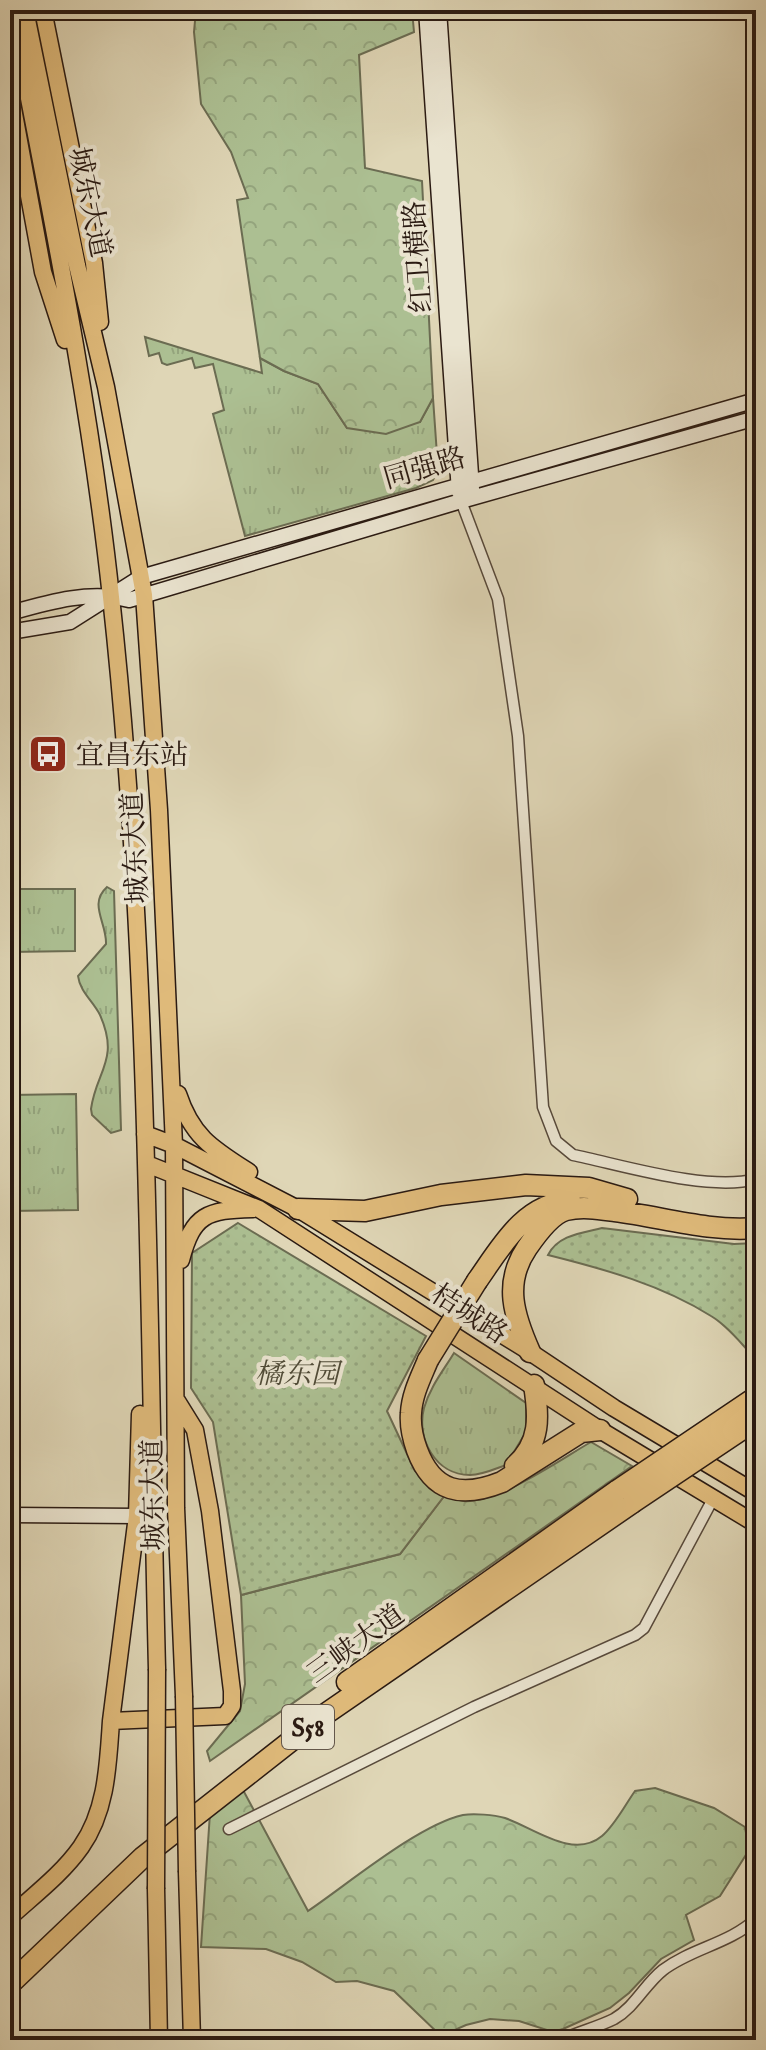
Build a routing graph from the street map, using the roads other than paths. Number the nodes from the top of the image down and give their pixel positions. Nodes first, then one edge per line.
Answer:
1 (12, 10) edge
2 (25, 10) edge
3 (43, 10) edge
4 (426, 10) edge
5 (439, 10) edge
6 (10, 92) edge
7 (106, 387) junction
8 (83, 397) junction
9 (756, 400) edge
10 (756, 418) edge
11 (464, 482) junction
12 (467, 499) junction
13 (141, 577) junction
14 (111, 595) junction
15 (144, 595) junction
16 (10, 613) edge
17 (10, 632) edge
18 (171, 1074) junction
19 (145, 1134) junction
20 (174, 1145) junction
21 (147, 1164) junction
22 (174, 1174) junction
23 (756, 1179) edge
24 (627, 1199) junction
25 (259, 1209) junction
26 (298, 1209) junction
27 (564, 1210) junction
28 (756, 1216) edge
29 (756, 1228) edge
30 (146, 1232) junction
31 (175, 1281) junction
32 (480, 1283) junction
33 (530, 1352) junction
34 (432, 1361) junction
35 (534, 1385) junction
36 (756, 1397) edge
37 (177, 1401) junction
38 (756, 1420) edge
39 (600, 1430) junction
40 (756, 1493) edge
41 (625, 1496) junction
42 (714, 1497) junction
43 (10, 1515) edge
44 (137, 1516) junction
45 (756, 1524) edge
46 (111, 1721) junction
47 (229, 1829) dead end
48 (10, 1917) edge
49 (756, 1919) edge
50 (10, 1965) edge
51 (10, 1984) edge
52 (159, 2040) edge
53 (192, 2040) edge
54 (561, 2040) edge

1 - 8 main road, 城东大道
2 - 7 main road, 城东大道
3 - 7 main road
4 - 11 main road, 红卫横路
5 - 11 main road, 红卫横路
6 - 8 main road
7 - 13 main road, 城东大道
8 - 14 main road, 城东大道
9 - 11 main road, 同强路
10 - 12 main road, 同强路
11 - 12 main road, 红卫横路
11 - 13 main road, 同强路
12 - 15 main road, 同强路
12 - 23 street
13 - 14 main road, 同强路
13 - 15 main road, 城东大道
14 - 15 main road, 同强路
14 - 16 main road, 同强路
14 - 17 main road
14 - 19 main road, 城东大道
15 - 18 main road, 城东大道
18 - 20 main road, 城东大道
18 - 26 main road
19 - 20 main road, 桔城路
19 - 21 main road, 城东大道
20 - 22 main road, 城东大道
20 - 26 main road, 桔城路
21 - 22 main road, 桔城路
21 - 30 main road, 城东大道
22 - 25 main road, 桔城路
22 - 31 main road, 城东大道
24 - 26 highway
24 - 28 highway
24 - 32 highway
25 - 31 main road
25 - 35 main road, 桔城路
26 - 33 main road, 桔城路
27 - 29 highway
27 - 32 highway
27 - 33 highway
30 - 44 main road
30 - 52 main road, 城东大道, bridge
31 - 37 main road, 城东大道
32 - 34 highway, bridge
33 - 40 main road, 桔城路
34 - 35 highway
34 - 39 highway
35 - 39 main road, 桔城路
36 - 41 highway, 三峡大道 / S58, bridge
37 - 46 main road
37 - 53 main road, 城东大道, bridge
38 - 41 highway, 三峡大道 / S58, bridge
39 - 42 main road, 桔城路
41 - 50 highway, 三峡大道 / S58
41 - 51 highway, 三峡大道 / S58
42 - 45 main road, 桔城路
42 - 47 street
43 - 44 main road
44 - 46 main road
46 - 48 main road
49 - 54 street

